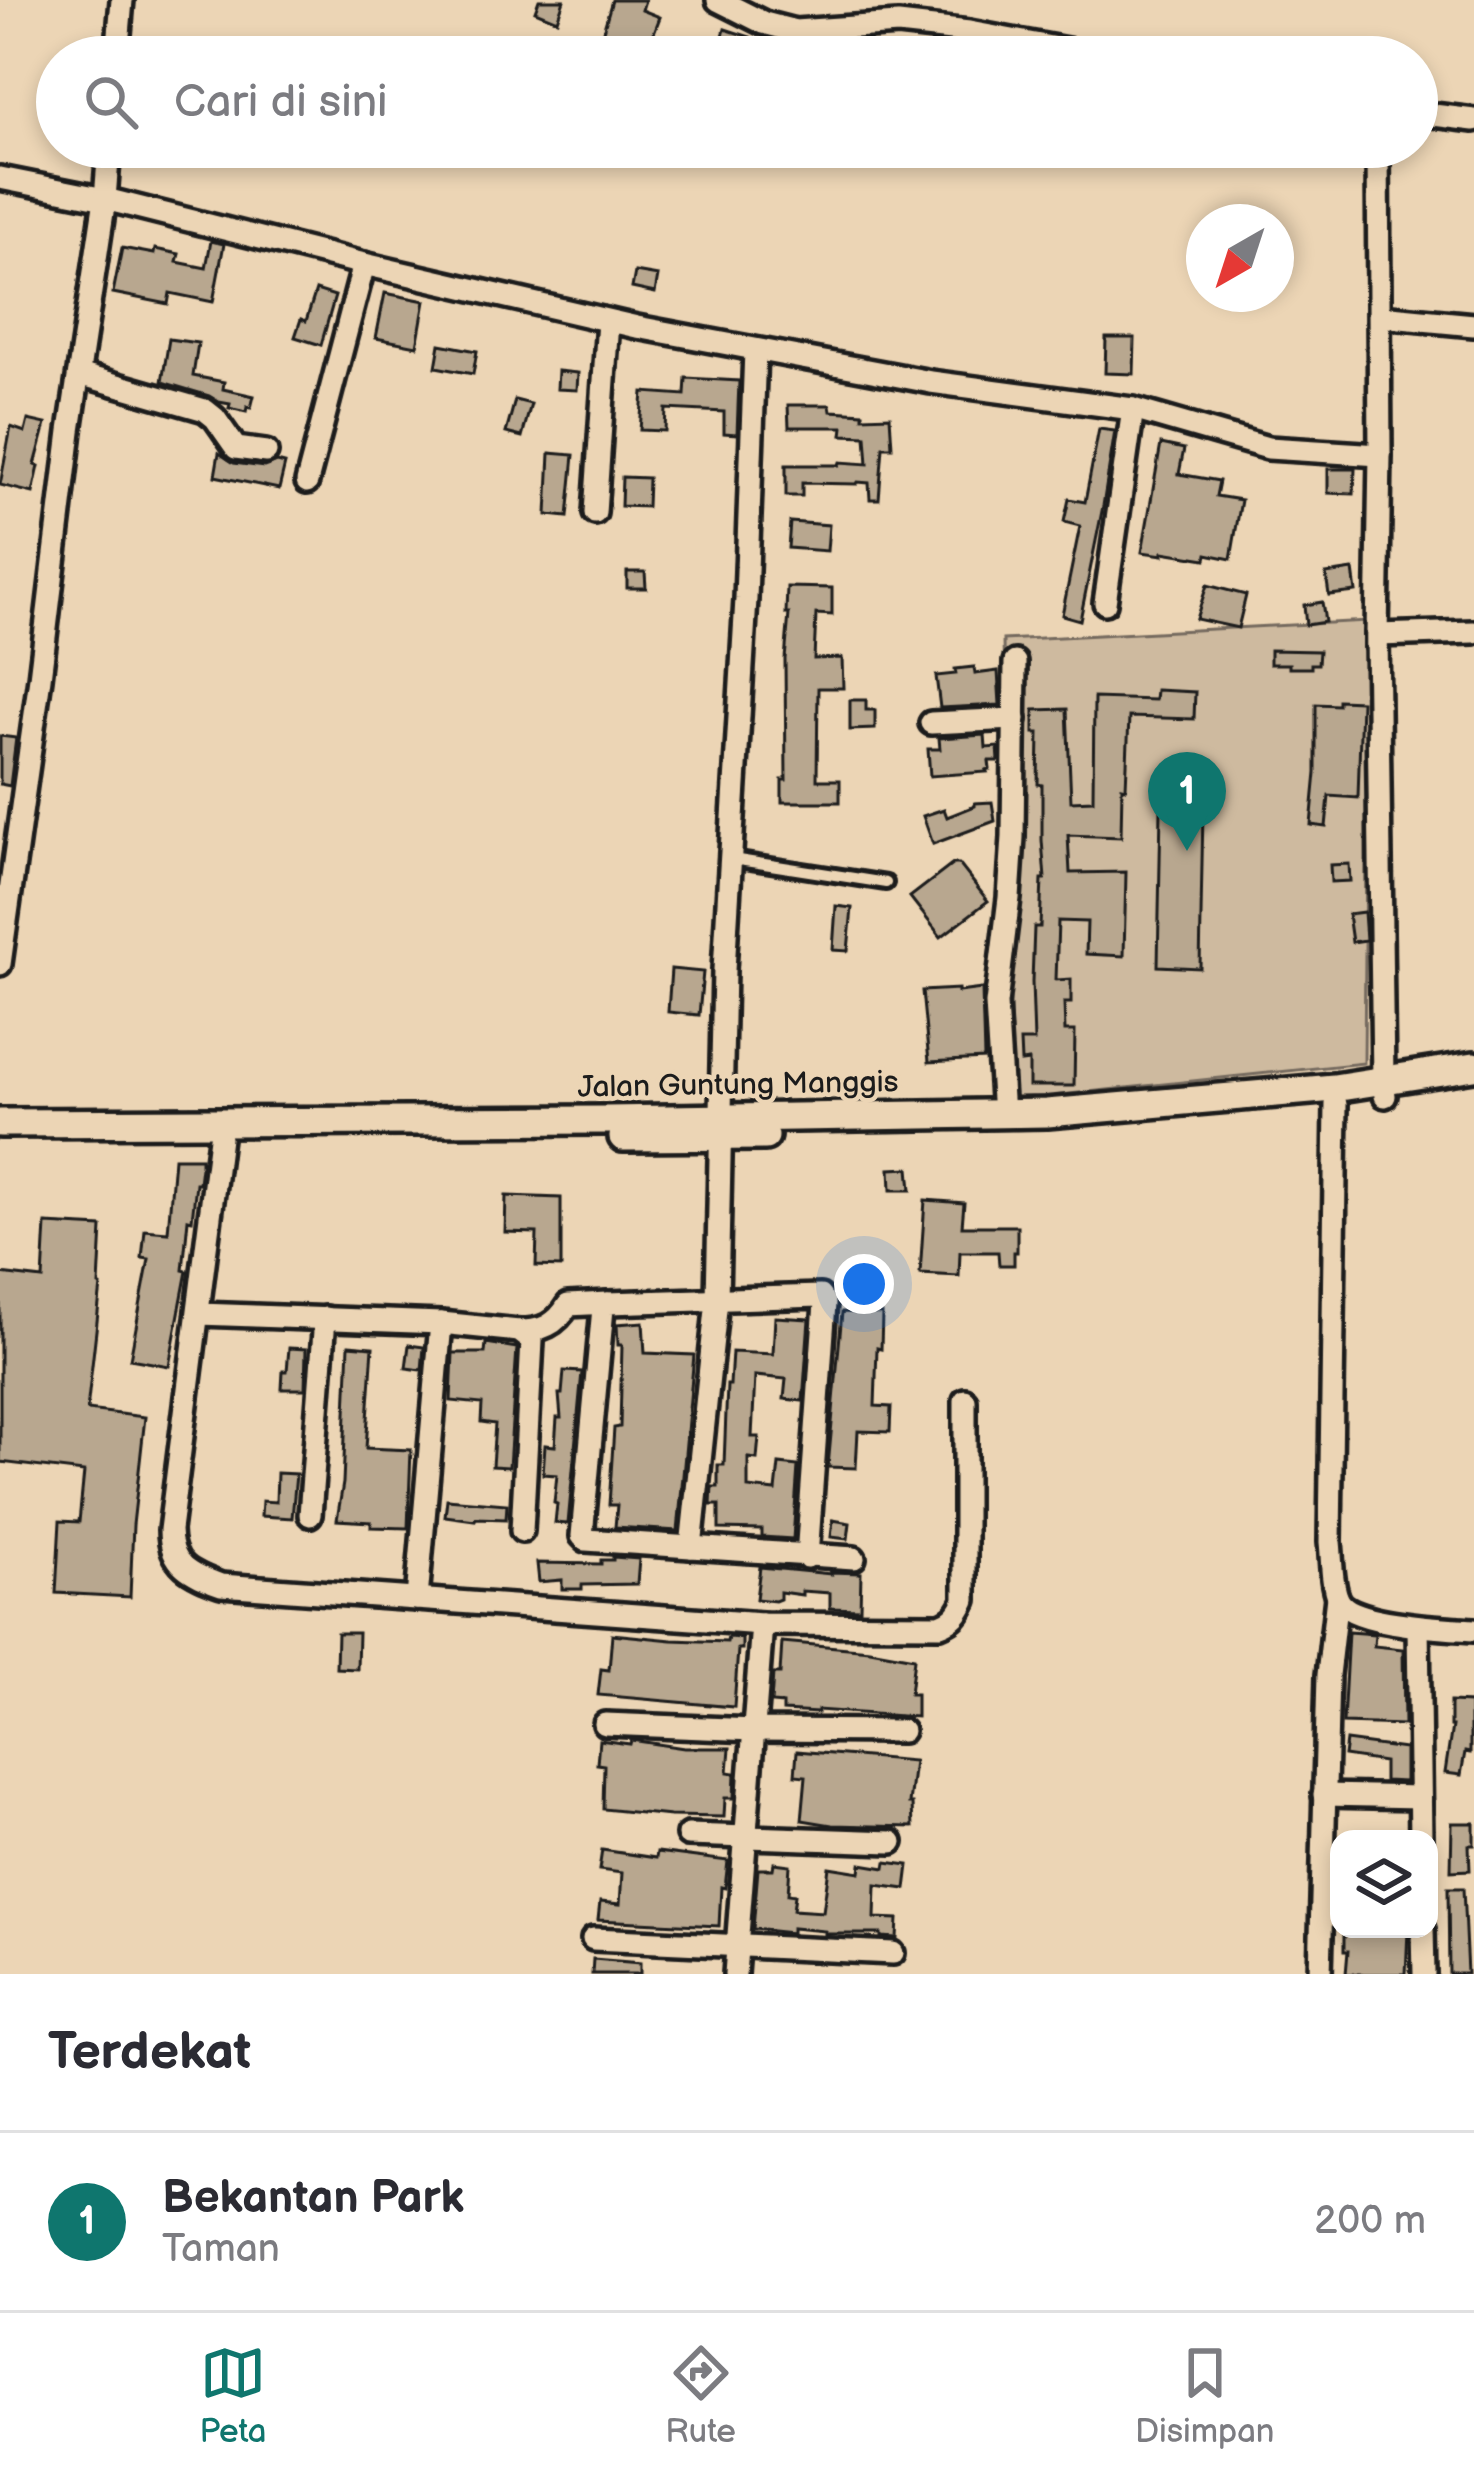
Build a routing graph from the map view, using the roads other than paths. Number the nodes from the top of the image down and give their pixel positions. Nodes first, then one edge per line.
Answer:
1 (122, 0) edge
2 (718, 0) edge
3 (119, 36) edge
4 (991, 36) edge
5 (1438, 116) edge
6 (1474, 120) edge
7 (107, 168) edge
8 (1378, 168) edge
9 (0, 178) edge
10 (105, 199) junction
11 (364, 264) junction
12 (1380, 316) junction
13 (608, 320) junction
14 (1474, 325) edge
15 (755, 350) junction
16 (79, 374) junction
17 (1133, 409) junction
18 (266, 452) dead end
19 (1380, 455) junction
20 (307, 482) dead end
21 (595, 513) dead end
22 (1105, 603) dead end
23 (1474, 632) edge
24 (1377, 635) junction
25 (1015, 662) dead end
26 (1015, 719) junction
27 (932, 723) dead end
28 (733, 859) junction
29 (6, 865) edge
30 (886, 883) dead end
31 (0, 964) edge
32 (1474, 1066) edge
33 (1474, 1083) edge
34 (1381, 1086) junction
35 (1336, 1104) junction
36 (1003, 1115) junction
37 (1083, 1118) junction
38 (0, 1123) edge
39 (720, 1127) junction
40 (119, 1130) junction
41 (220, 1138) junction
42 (0, 1139) edge
43 (717, 1300) junction
44 (608, 1304) junction
45 (199, 1314) junction
46 (325, 1318) junction
47 (440, 1323) junction
48 (519, 1331) junction
49 (965, 1400) dead end
50 (310, 1515) dead end
51 (522, 1531) dead end
52 (691, 1547) junction
53 (807, 1557) junction
54 (854, 1558) dead end
55 (1337, 1597) junction
56 (417, 1599) junction
57 (762, 1624) junction
58 (1418, 1626) junction
59 (1474, 1630) edge
60 (605, 1724) dead end
61 (754, 1730) junction
62 (902, 1731) dead end
63 (1324, 1795) junction
64 (1420, 1797) junction
65 (1421, 1830) edge
66 (688, 1834) dead end
67 (746, 1836) junction
68 (892, 1842) dead end
69 (1423, 1938) edge
70 (593, 1940) dead end
71 (738, 1948) junction
72 (893, 1953) dead end
73 (735, 1974) edge
74 (1320, 1974) edge
75 (1424, 1974) edge

1 - 3 street
2 - 4 street
5 - 6 street
7 - 10 street
8 - 12 street
9 - 10 street
10 - 11 street
10 - 16 street
11 - 13 street
11 - 20 street
12 - 14 street
12 - 19 street
13 - 15 street
13 - 21 street
15 - 17 street
15 - 28 street
16 - 18 street
16 - 29 street
17 - 19 street
17 - 22 street
19 - 24 street
23 - 24 street
24 - 34 street
25 - 26 street
26 - 27 street
26 - 36 street
28 - 30 lane
28 - 39 street
29 - 31 street
32 - 34 street, Jalan Guntung Manggis
33 - 34 street, Jalan Guntung Manggis
34 - 35 street, Jalan Guntung Manggis
34 - 37 street, Jalan Guntung Manggis
35 - 37 street, Jalan Guntung Manggis
35 - 55 street
36 - 37 street, Jalan Guntung Manggis
36 - 39 street, Jalan Guntung Manggis
37 - 39 street, Jalan Guntung Manggis
38 - 40 street, Jalan Guntung Manggis
39 - 40 street, Jalan Guntung Manggis
39 - 41 street, Jalan Guntung Manggis
39 - 43 street
40 - 41 street, Jalan Guntung Manggis
40 - 42 street, Jalan Guntung Manggis
41 - 45 street
43 - 44 street
43 - 52 street
43 - 53 street
44 - 48 street
44 - 52 street
45 - 46 street
45 - 56 street
46 - 47 street
46 - 50 street
47 - 48 street
47 - 56 street
48 - 51 street
49 - 57 street
52 - 53 street
53 - 54 street
55 - 58 street
55 - 63 street
56 - 57 street
57 - 61 street
58 - 59 street
58 - 64 street
60 - 61 street
61 - 62 street
61 - 67 street
63 - 64 street
63 - 74 street
64 - 65 street
66 - 67 street
67 - 68 street
67 - 71 street
69 - 75 street
70 - 71 street
71 - 72 street
71 - 73 street

